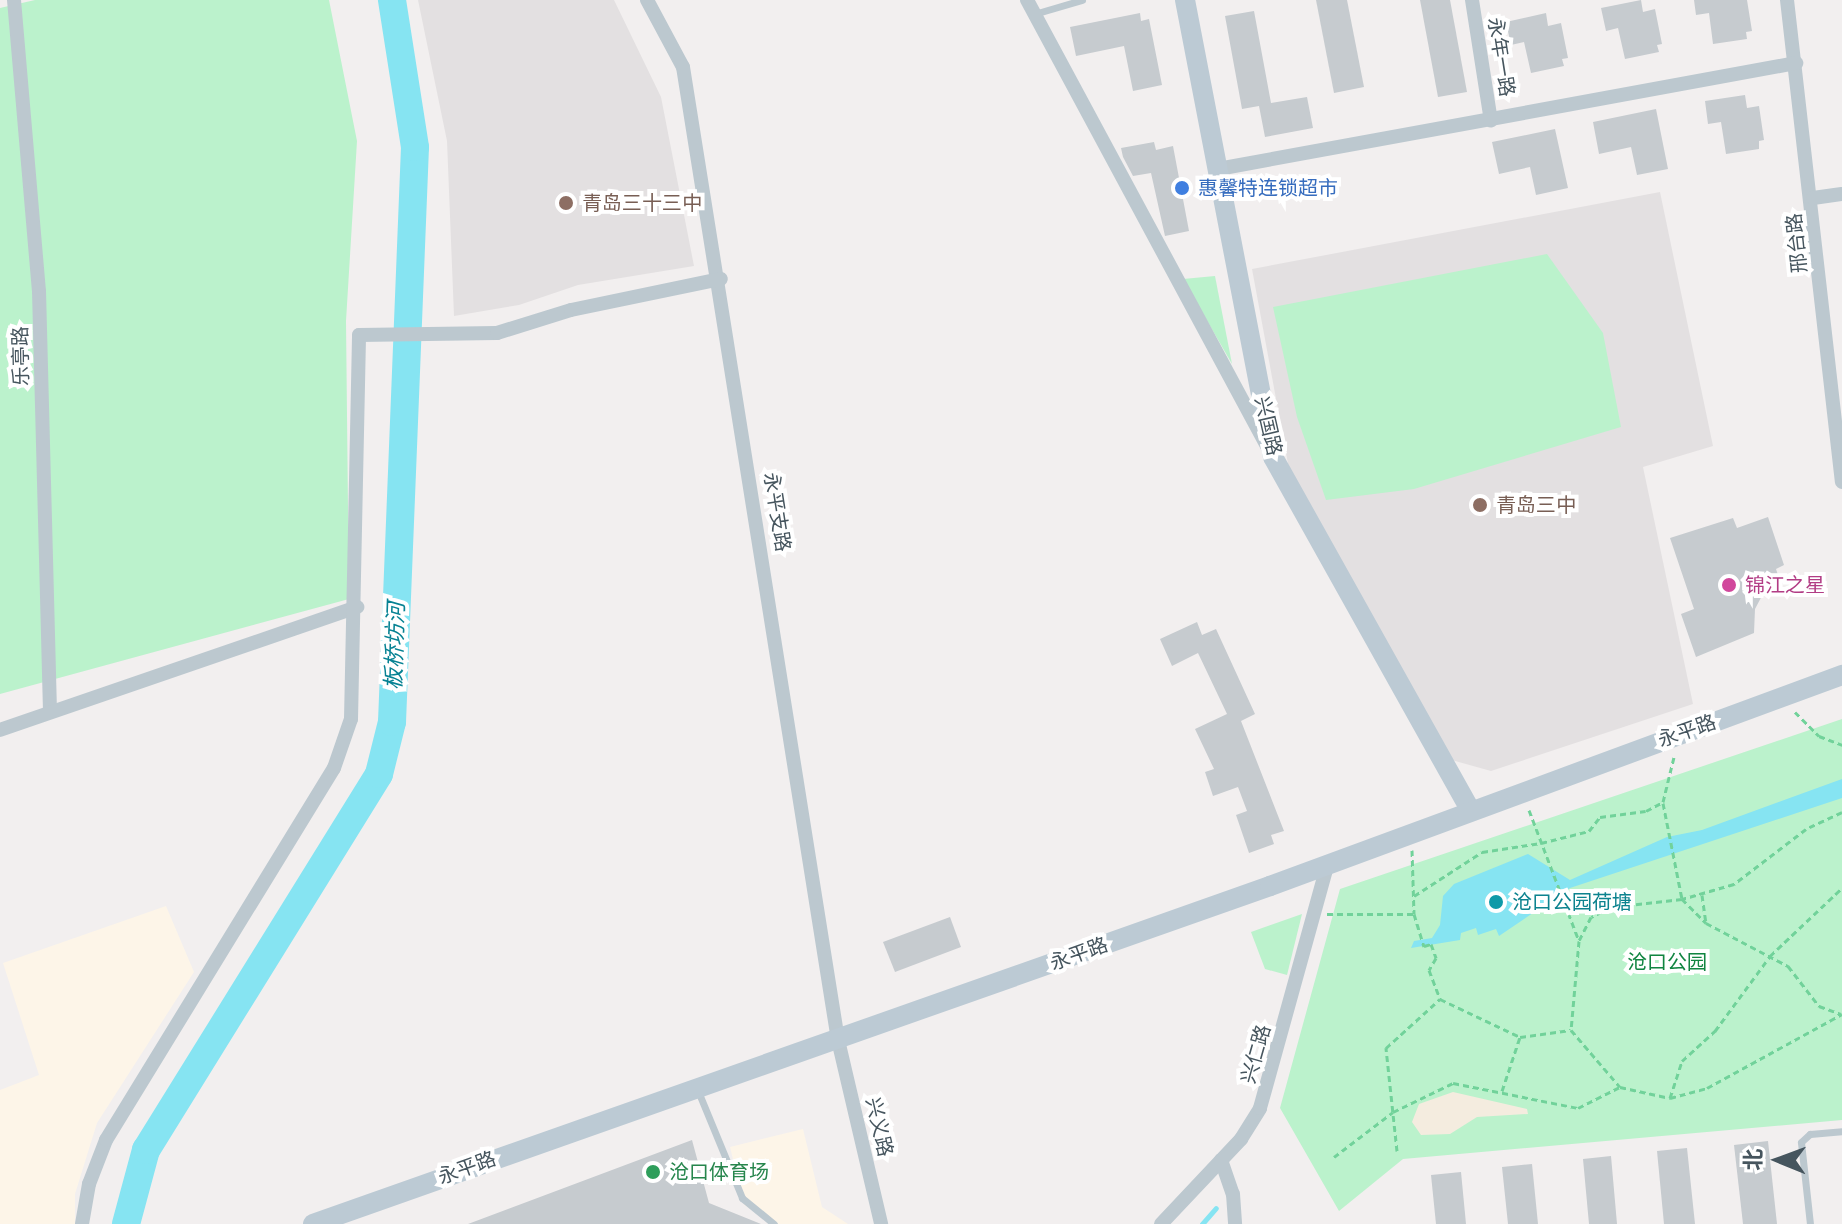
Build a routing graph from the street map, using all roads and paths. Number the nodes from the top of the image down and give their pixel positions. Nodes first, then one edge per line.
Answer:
1 (14, 0) edge
2 (647, 0) edge
3 (1027, 0) edge
4 (1082, 0) edge
5 (1185, 0) edge
6 (1472, 0) edge
7 (1787, 0) edge
8 (1032, 15) junction
9 (1796, 63) junction
10 (1491, 121) junction
11 (1218, 169) junction
12 (1842, 194) edge
13 (1813, 198) junction
14 (721, 279) junction
15 (1836, 366) edge
16 (1273, 457) junction
17 (1842, 482) edge
18 (357, 607) junction
19 (1842, 675) edge
20 (1781, 698) junction
21 (50, 712) junction
22 (0, 730) edge
23 (1679, 733) junction
24 (1842, 745) edge
25 (1522, 791) junction
26 (1663, 802) junction
27 (1470, 810) junction
28 (1842, 812) edge
29 (1411, 831) junction
30 (1541, 843) junction
31 (1328, 863) junction
32 (1842, 888) edge
33 (1702, 893) junction
34 (1414, 896) junction
35 (1682, 899) junction
36 (1315, 914) junction
37 (1414, 914) junction
38 (1706, 923) junction
39 (1579, 941) junction
40 (1770, 956) junction
41 (1440, 999) junction
42 (1842, 1014) edge
43 (1571, 1030) junction
44 (1520, 1037) junction
45 (838, 1040) junction
46 (1620, 1087) junction
47 (697, 1089) junction
48 (1502, 1092) junction
49 (1670, 1098) junction
50 (1393, 1112) junction
51 (1842, 1131) edge
52 (1397, 1151) dead end
53 (1334, 1157) dead end
54 (1221, 1160) junction
55 (82, 1224) edge
56 (313, 1224) edge
57 (774, 1224) edge
58 (881, 1224) edge
59 (1161, 1224) edge
60 (1235, 1224) edge
61 (1810, 1224) edge

1 - 21 street, 乐亭路
2 - 14 street, 永平支路
3 - 8 street
4 - 8 lane
5 - 11 main road, 兴国路
6 - 10 street, 永年一路
7 - 9 street, 邢台路
8 - 16 street
9 - 10 street
9 - 13 street, 邢台路
10 - 11 street
11 - 16 main road, 兴国路
12 - 13 street
13 - 15 street, 邢台路
14 - 18 street
14 - 45 street, 永平支路
15 - 17 street, 邢台路
16 - 27 main road, 兴国路
18 - 21 street
18 - 55 street
19 - 20 main road, 永平路
20 - 23 main road, 永平路
20 - 24 path
21 - 22 street
23 - 25 main road, 永平路
23 - 26 path
25 - 27 main road, 永平路
25 - 30 path
26 - 30 path
26 - 35 path
27 - 29 main road, 永平路
28 - 33 path
29 - 31 main road, 永平路
29 - 34 path
30 - 34 path
30 - 39 path
31 - 36 street, 兴仁路
31 - 45 main road, 永平路
32 - 40 path
33 - 35 path
33 - 38 path
34 - 37 path
35 - 38 path
35 - 39 path
36 - 37 path
36 - 54 street, 兴仁路
37 - 41 path
38 - 40 path
39 - 43 path
40 - 42 path
40 - 49 path
41 - 44 path
41 - 50 path
42 - 49 path
43 - 44 path
43 - 46 path
44 - 48 path
45 - 47 main road, 永平路
45 - 58 street, 兴义路
46 - 48 path
46 - 49 path
47 - 56 main road, 永平路
47 - 57 lane
48 - 50 path
50 - 52 path
50 - 53 path
51 - 61 lane
54 - 59 street, 兴仁路
54 - 60 street

